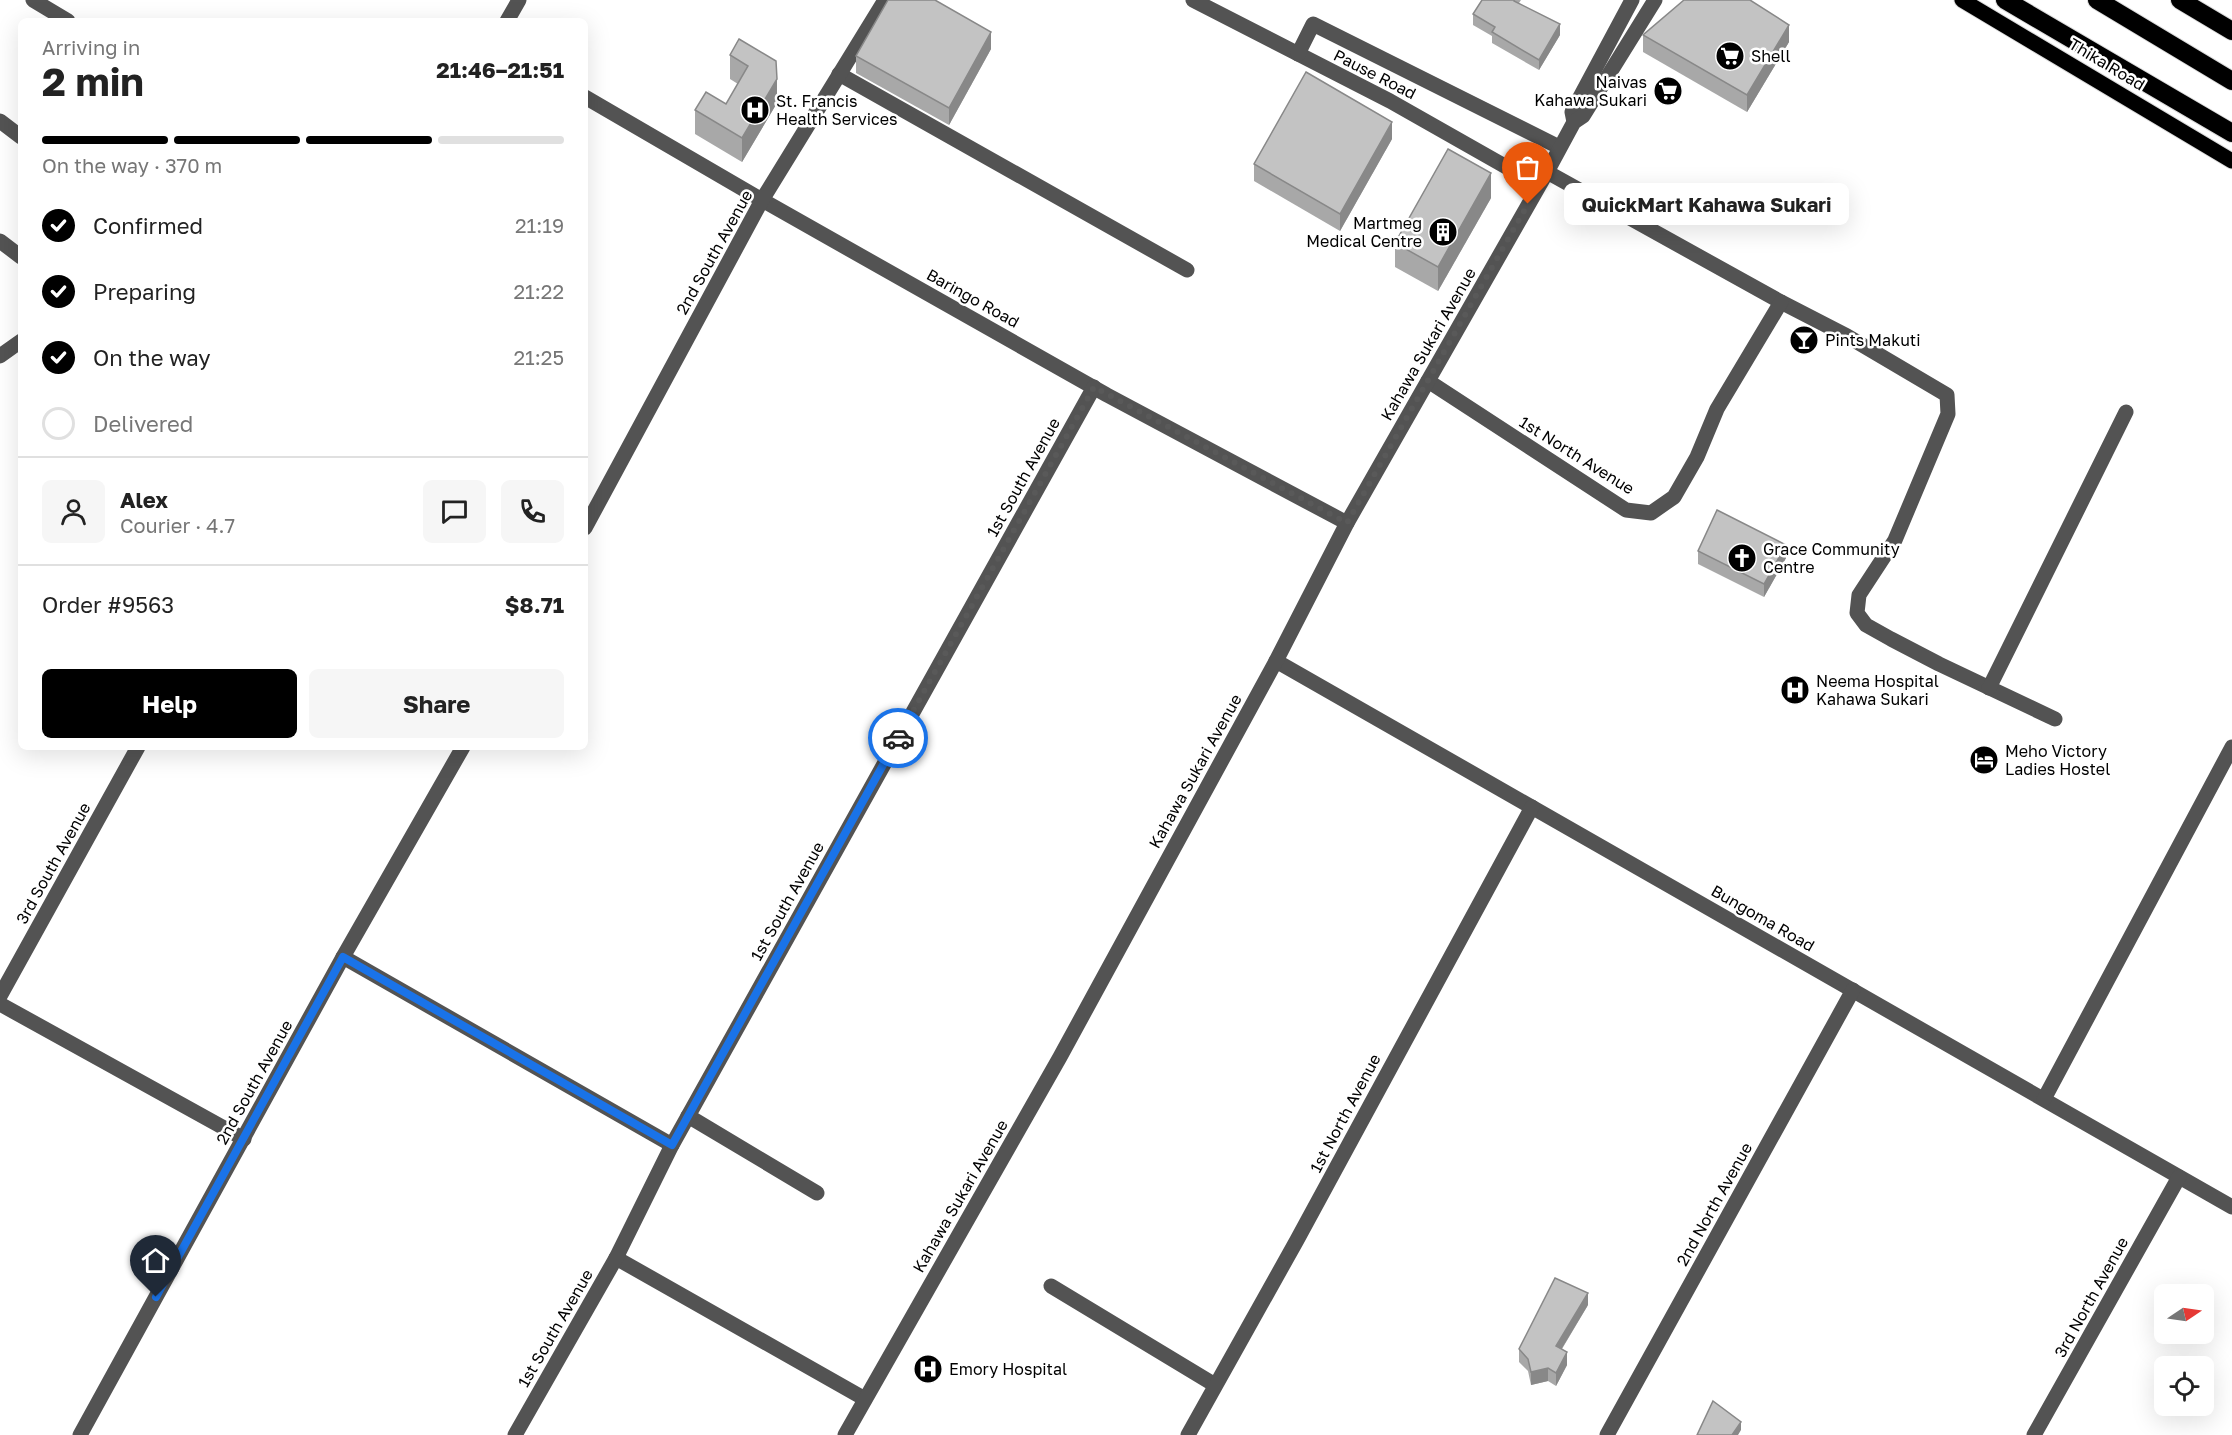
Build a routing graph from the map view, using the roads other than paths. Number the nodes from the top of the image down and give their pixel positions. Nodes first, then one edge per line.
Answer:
1 (33, 0) edge
2 (519, 0) edge
3 (885, 0) edge
4 (1193, 0) edge
5 (1632, 0) edge
6 (1655, 0) edge
7 (1962, 0) edge
8 (2005, 0) edge
9 (2097, 0) edge
10 (2180, 0) edge
11 (63, 18) edge
12 (509, 18) edge
13 (2232, 31) edge
14 (1298, 54) junction
15 (839, 74) junction
16 (2232, 81) edge
17 (588, 99) edge
18 (0, 122) edge
19 (1574, 122) junction
20 (2232, 133) edge
21 (18, 135) edge
22 (1559, 147) junction
23 (2232, 161) edge
24 (1547, 172) junction
25 (1538, 185) junction
26 (762, 200) junction
27 (0, 241) edge
28 (18, 255) edge
29 (1187, 270) dead end
30 (1782, 302) junction
31 (18, 343) edge
32 (0, 356) edge
33 (1428, 381) junction
34 (1094, 387) junction
35 (2126, 412) dead end
36 (588, 522) edge
37 (1347, 523) junction
38 (1275, 660) junction
39 (1989, 688) junction
40 (2055, 719) dead end
41 (2232, 747) edge
42 (136, 750) edge
43 (461, 750) edge
44 (1532, 807) junction
45 (343, 957) junction
46 (1853, 990) junction
47 (0, 996) edge
48 (0, 1004) edge
49 (2044, 1099) junction
50 (688, 1116) junction
51 (244, 1139) junction
52 (672, 1145) junction
53 (2179, 1177) junction
54 (817, 1193) dead end
55 (2232, 1207) edge
56 (616, 1258) junction
57 (1051, 1286) dead end
58 (1215, 1385) junction
59 (865, 1399) junction
60 (80, 1435) edge
61 (515, 1435) edge
62 (845, 1435) edge
63 (1188, 1435) edge
64 (1607, 1435) edge
65 (2034, 1435) edge

1 - 11 street
2 - 12 street
3 - 15 street, 2nd South Avenue
4 - 14 street, Pause Road
5 - 19 street, Kahawa Sukari Avenue
6 - 19 street, Kahawa Sukari Avenue
7 - 23 main road, Thika Road
8 - 20 highway
9 - 16 highway
10 - 13 highway
14 - 22 street
14 - 25 street, Pause Road
15 - 26 street, 2nd South Avenue
15 - 29 street
17 - 26 street, Baringo Road
18 - 21 street
19 - 22 street, Kahawa Sukari Avenue
22 - 24 street, Kahawa Sukari Avenue
24 - 25 street, Kahawa Sukari Avenue
24 - 30 street
25 - 33 street, Kahawa Sukari Avenue
26 - 34 street, Baringo Road
26 - 36 street, 2nd South Avenue
27 - 28 street
30 - 33 street, 1st North Avenue
30 - 39 street
31 - 32 street
33 - 37 street, Kahawa Sukari Avenue
34 - 37 street, Baringo Road
34 - 50 street, 1st South Avenue
35 - 39 street
37 - 38 street, Kahawa Sukari Avenue
38 - 44 street, Bungoma Road
38 - 59 street, Kahawa Sukari Avenue
39 - 40 street
41 - 49 street
42 - 47 street, 3rd South Avenue
43 - 45 street, 2nd South Avenue
44 - 46 street, Bungoma Road
44 - 58 street, 1st North Avenue
45 - 51 street, 2nd South Avenue
45 - 52 street
46 - 49 street, Bungoma Road
46 - 64 street, 2nd North Avenue
48 - 51 street
49 - 53 street, Bungoma Road
50 - 52 street, 1st South Avenue
50 - 54 street
51 - 60 street, 2nd South Avenue
52 - 56 street, 1st South Avenue
53 - 55 street, Bungoma Road
53 - 65 street, 3rd North Avenue
56 - 59 street
56 - 61 street, 1st South Avenue
57 - 58 street
58 - 63 street, 1st North Avenue
59 - 62 street, Kahawa Sukari Avenue

